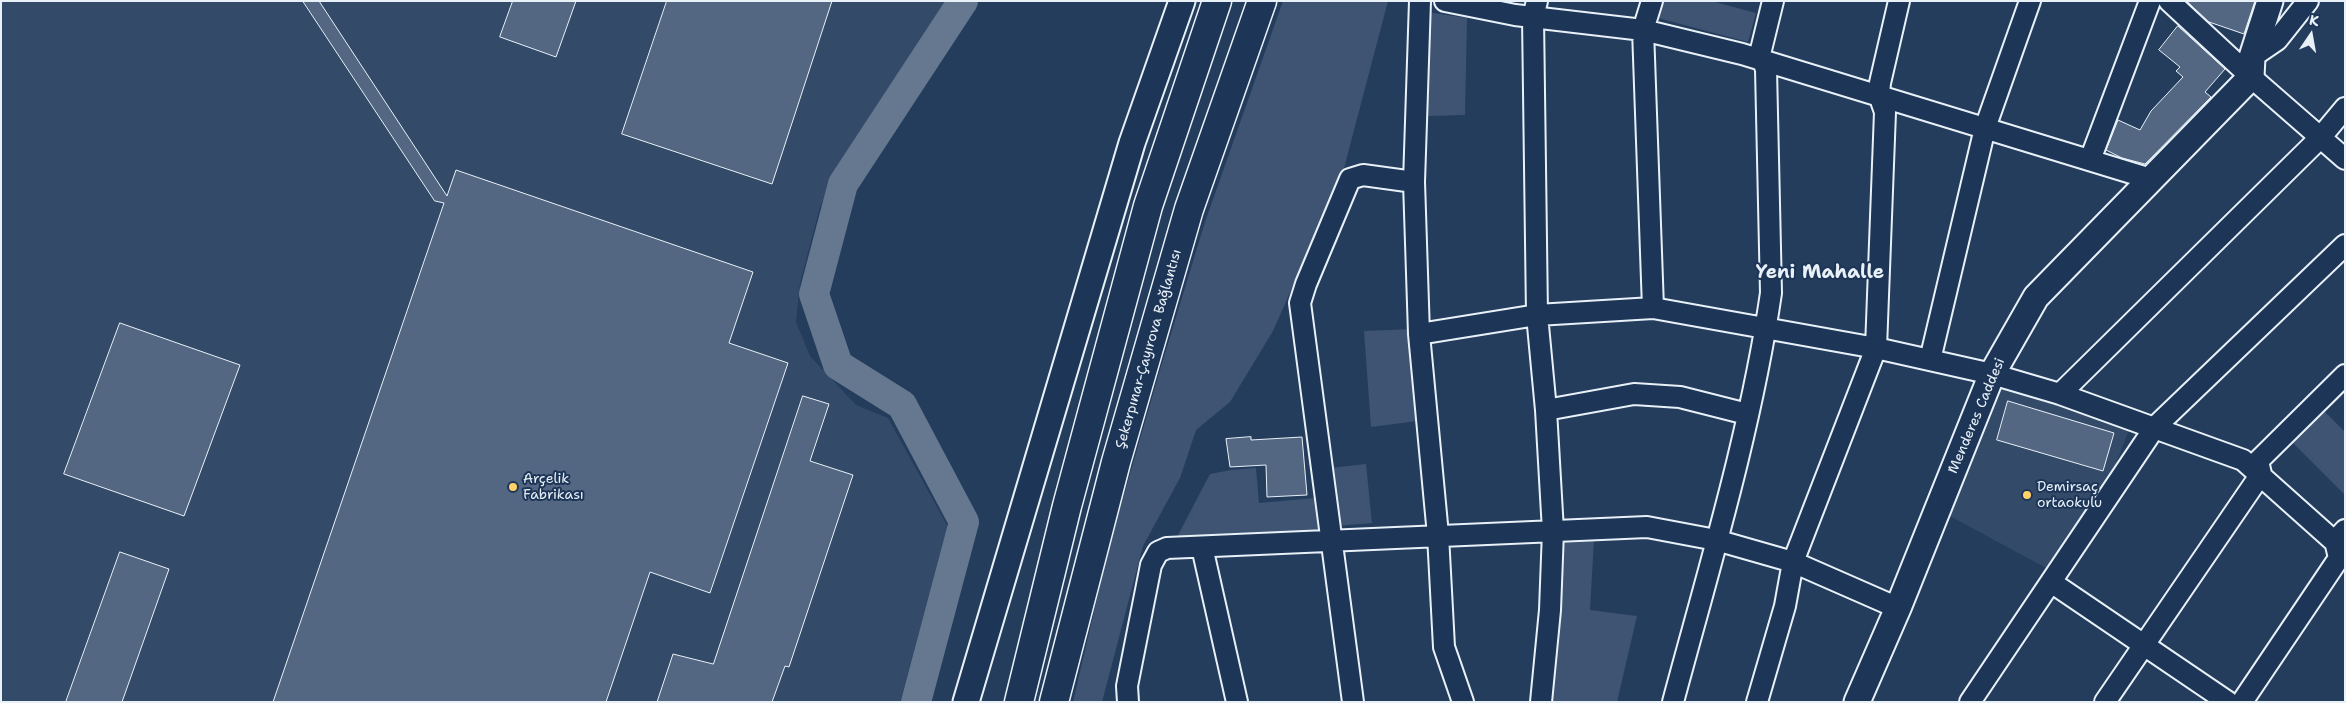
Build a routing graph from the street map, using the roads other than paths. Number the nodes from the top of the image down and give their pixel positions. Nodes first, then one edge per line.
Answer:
1 (1182, 1) edge
2 (1217, 1) edge
3 (1262, 1) edge
4 (1420, 1) edge
5 (1445, 1) edge
6 (1652, 1) edge
7 (1773, 1) edge
8 (1899, 1) edge
9 (2030, 1) edge
10 (2150, 1) edge
11 (2169, 1) edge
12 (2270, 1) edge
13 (2308, 1) edge
14 (1535, 9) edge
15 (1644, 30) junction
16 (1758, 60) junction
17 (2251, 67) junction
18 (1880, 96) junction
19 (2345, 108) edge
20 (1985, 128) junction
21 (2320, 138) junction
22 (2345, 159) edge
23 (2090, 160) junction
24 (2151, 179) junction
25 (1414, 182) junction
26 (2345, 244) edge
27 (1654, 308) junction
28 (1537, 315) junction
29 (1766, 330) junction
30 (1419, 334) junction
31 (1876, 348) junction
32 (1930, 360) junction
33 (1992, 374) junction
34 (2345, 375) edge
35 (2060, 394) junction
36 (1546, 410) junction
37 (1747, 414) junction
38 (2155, 427) junction
39 (2261, 474) junction
40 (1553, 531) junction
41 (1438, 535) junction
42 (1333, 540) junction
43 (1716, 540) junction
44 (2341, 541) edge
45 (1202, 547) junction
46 (1793, 562) junction
47 (2051, 582) junction
48 (1898, 608) junction
49 (2144, 644) junction
50 (1861, 700) edge
51 (966, 702) edge
52 (1019, 702) edge
53 (1054, 702) edge
54 (1128, 702) edge
55 (1237, 702) edge
56 (1353, 702) edge
57 (1463, 702) edge
58 (1541, 702) edge
59 (1672, 702) edge
60 (1757, 702) edge
61 (1970, 702) edge
62 (2105, 702) edge
63 (2228, 702) edge
64 (2242, 702) edge

1 - 51 street
2 - 52 highway
3 - 53 highway, Şekerpınar-Çayırova Bağlantısı
4 - 25 street
5 - 14 street
6 - 15 street
7 - 16 street
8 - 18 street
9 - 20 street
10 - 23 street
11 - 17 street
12 - 17 street
13 - 17 street
14 - 15 street
14 - 28 street
15 - 16 street
15 - 27 street
16 - 18 street
16 - 29 street
17 - 21 street
17 - 24 street, Menderes Caddesi
18 - 20 street
18 - 31 street
19 - 21 street
20 - 23 street
20 - 32 street
21 - 22 street
21 - 35 street
23 - 24 street
24 - 33 street, Menderes Caddesi
25 - 30 street
25 - 42 street
26 - 38 street
27 - 28 street
27 - 29 street
28 - 30 street
28 - 36 street
29 - 31 street
29 - 37 street
30 - 41 street
31 - 32 street
31 - 46 street
32 - 33 street
33 - 35 street
33 - 48 street, Menderes Caddesi
34 - 39 street
35 - 38 street
36 - 37 street
36 - 40 street
37 - 43 street
38 - 39 street
38 - 47 street
39 - 44 street
39 - 49 street
40 - 41 street
40 - 43 street
40 - 58 street
41 - 42 street
41 - 57 street
42 - 45 street
42 - 56 street
43 - 46 street
43 - 59 street
44 - 64 street
45 - 54 street
45 - 55 street
46 - 48 street
46 - 60 street
47 - 49 street
47 - 61 street
48 - 50 street, Menderes Caddesi
49 - 62 street
49 - 63 street

